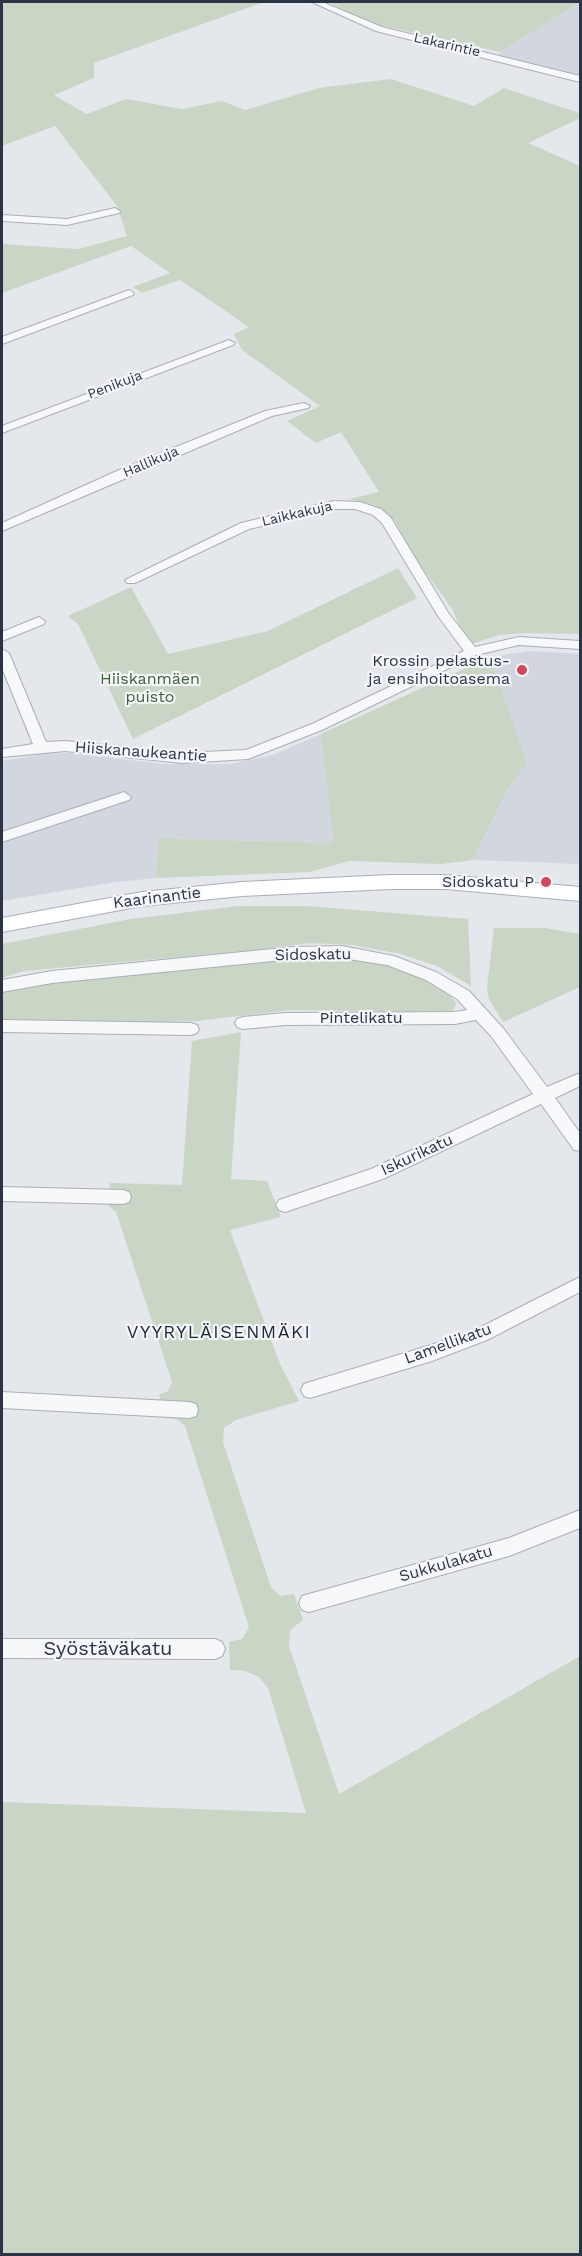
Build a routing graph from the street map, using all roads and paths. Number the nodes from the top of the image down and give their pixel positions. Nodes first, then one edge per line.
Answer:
1 (316, 2) edge
2 (580, 79) edge
3 (115, 211) dead end
4 (2, 218) edge
5 (129, 293) dead end
6 (2, 341) edge
7 (229, 343) dead end
8 (304, 406) dead end
9 (2, 430) edge
10 (2, 527) edge
11 (131, 580) dead end
12 (39, 621) dead end
13 (2, 637) edge
14 (580, 645) edge
15 (472, 652) junction
16 (2, 653) edge
17 (41, 747) junction
18 (2, 753) edge
19 (124, 797) dead end
20 (2, 837) edge
21 (315, 885) junction
22 (580, 894) edge
23 (580, 907) edge
24 (2, 925) edge
25 (2, 986) edge
26 (480, 1013) junction
27 (243, 1023) dead end
28 (2, 1026) edge
29 (191, 1029) dead end
30 (580, 1079) edge
31 (545, 1096) junction
32 (580, 1145) edge
33 (2, 1194) edge
34 (123, 1197) dead end
35 (285, 1205) dead end
36 (580, 1284) edge
37 (310, 1390) dead end
38 (2, 1400) edge
39 (189, 1410) dead end
40 (580, 1519) edge
41 (309, 1603) dead end
42 (2, 1649) edge
43 (215, 1649) dead end

1 - 2 street, Lakarintie
3 - 4 street
5 - 6 street
7 - 9 street, Penikuja
8 - 10 street, Hallikuja
11 - 15 street, Laikkakuja
12 - 13 street
14 - 15 street, Hiiskanaukeantie
15 - 17 street, Hiiskanaukeantie
16 - 17 street
17 - 18 street, Hiiskanaukeantie
19 - 20 street
21 - 22 main road, Kaarinantie
21 - 23 main road, Kaarinantie
21 - 24 main road, Kaarinantie
25 - 26 street, Sidoskatu
26 - 27 street, Pintelikatu
26 - 31 street, Sidoskatu
28 - 29 street
30 - 31 street, Iskurikatu
31 - 32 street, Sidoskatu
31 - 35 street, Iskurikatu
33 - 34 street
36 - 37 street, Lamellikatu
38 - 39 street
40 - 41 street, Sukkulakatu
42 - 43 street, Syöstäväkatu

